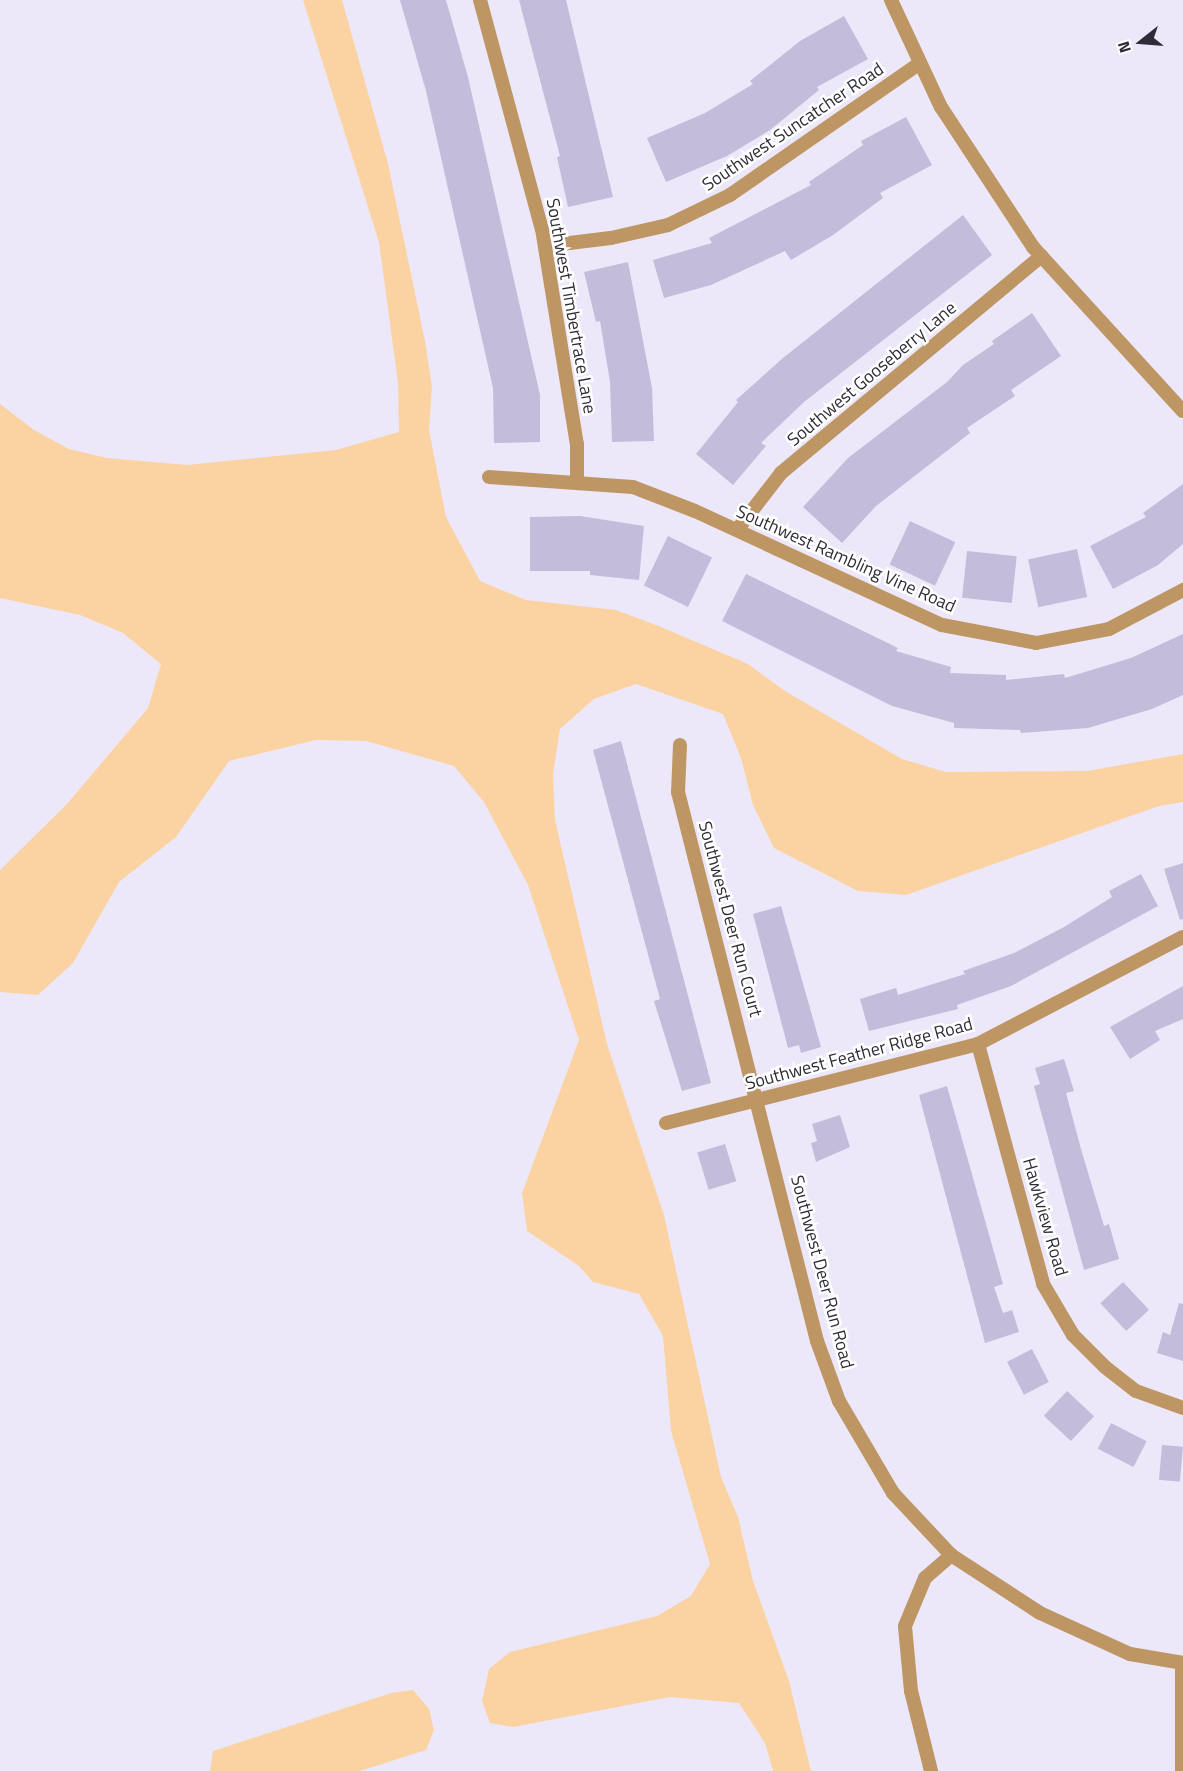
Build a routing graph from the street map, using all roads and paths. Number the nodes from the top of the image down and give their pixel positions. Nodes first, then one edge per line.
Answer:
1 (480, 0) edge
2 (891, 0) edge
3 (920, 63) junction
4 (544, 246) junction
5 (1041, 256) junction
6 (1183, 411) edge
7 (489, 477) dead end
8 (577, 481) junction
9 (737, 530) junction
10 (1183, 590) edge
11 (680, 745) dead end
12 (1183, 937) edge
13 (978, 1044) junction
14 (759, 1100) junction
15 (666, 1123) dead end
16 (1183, 1408) edge
17 (951, 1555) junction
18 (1183, 1663) edge
19 (931, 1771) edge
20 (1182, 1771) edge

1 - 4 street, Southwest Timbertrace Lane
2 - 3 street
3 - 4 street, Southwest Suncatcher Road
3 - 5 street
4 - 8 street, Southwest Timbertrace Lane
5 - 6 street
5 - 9 street, Southwest Gooseberry Lane
7 - 8 street, Southwest Rambling Vine Road
8 - 9 street, Southwest Rambling Vine Road
9 - 10 street, Southwest Rambling Vine Road
11 - 14 street, Southwest Deer Run Court
12 - 13 street, Southwest Feather Ridge Road
13 - 14 street, Southwest Feather Ridge Road
13 - 16 street, Hawkview Road
14 - 15 street, Southwest Feather Ridge Road
14 - 17 street, Southwest Deer Run Road
17 - 18 street, Southwest Deer Run Road
17 - 19 street
18 - 20 street

